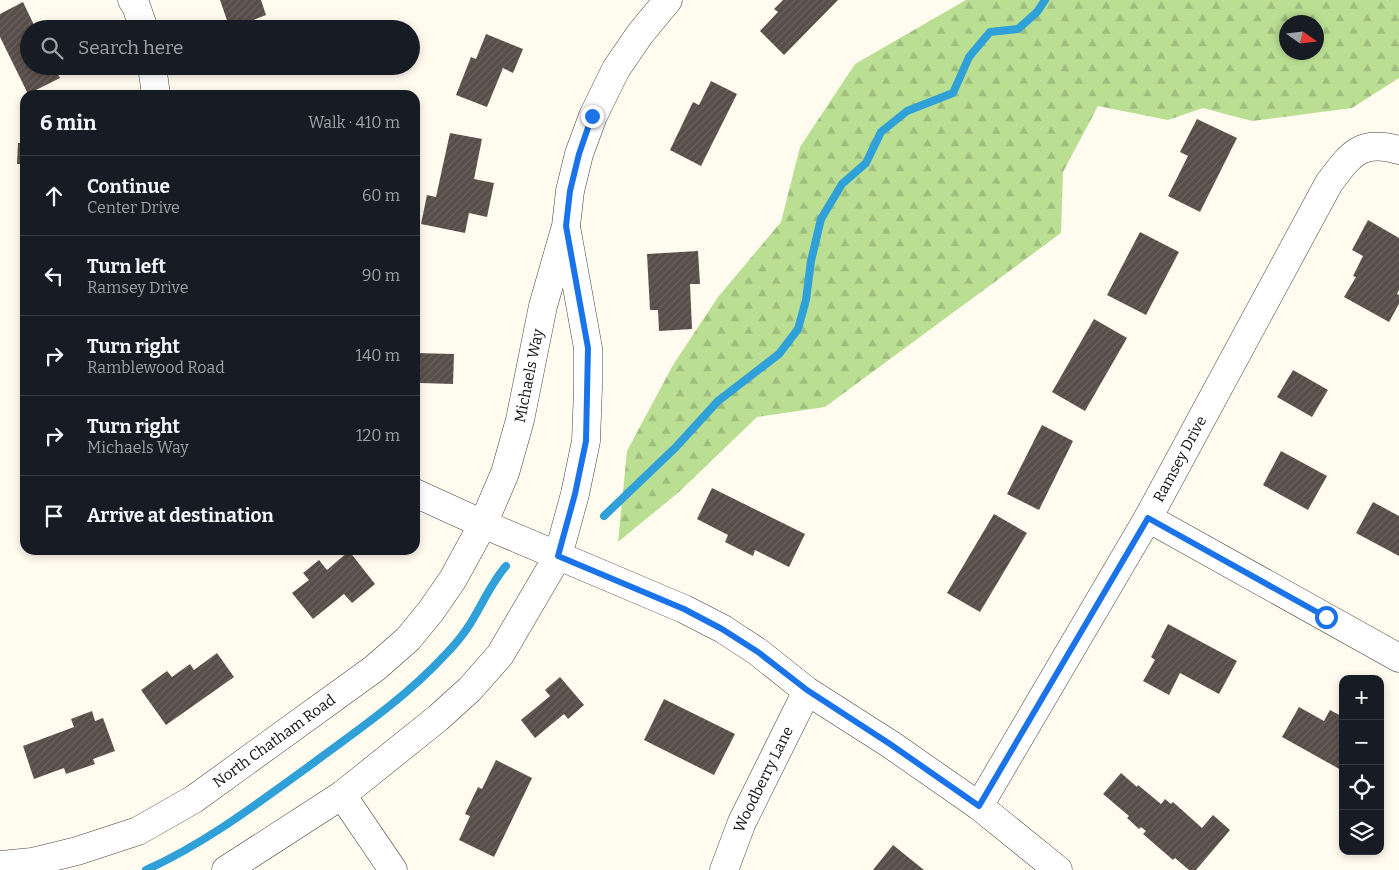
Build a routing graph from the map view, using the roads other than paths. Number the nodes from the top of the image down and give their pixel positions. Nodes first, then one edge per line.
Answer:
1 (132, 0) edge
2 (668, 0) edge
3 (141, 20) edge
4 (153, 75) edge
5 (155, 90) edge
6 (1399, 150) edge
7 (566, 226) junction
8 (420, 495) edge
9 (1148, 518) junction
10 (483, 524) junction
11 (558, 556) junction
12 (1399, 658) edge
13 (807, 690) junction
14 (342, 795) junction
15 (979, 806) junction
16 (0, 865) edge
17 (226, 870) edge
18 (393, 870) edge
19 (724, 870) edge
20 (1058, 870) edge

1 - 3 street
2 - 7 street, Michaels Way
4 - 5 street
6 - 9 street, Ramsey Drive
7 - 10 street, Michaels Way
7 - 11 street, Michaels Way
8 - 10 street
9 - 12 street
9 - 15 street, Ramsey Drive
10 - 11 street
10 - 16 street, North Chatham Road
11 - 13 street
11 - 14 street
13 - 15 street
13 - 19 street, Woodberry Lane
14 - 17 street
14 - 18 street
15 - 20 street

